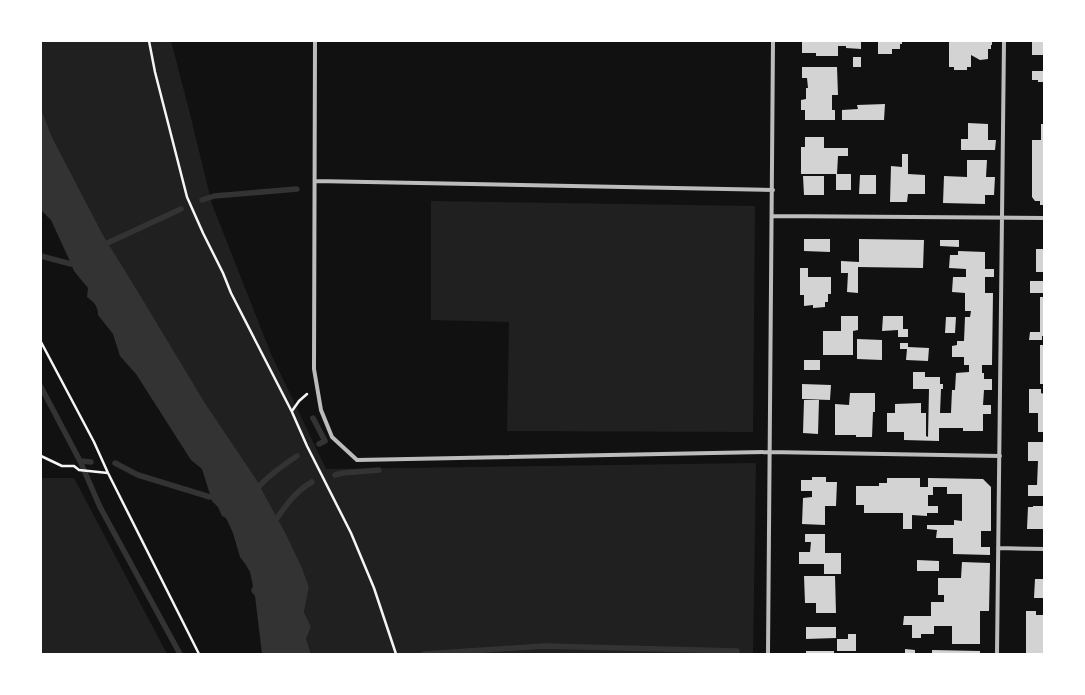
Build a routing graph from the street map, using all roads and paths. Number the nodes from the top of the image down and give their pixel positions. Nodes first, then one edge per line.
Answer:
1 (149, 41) edge
2 (315, 41) edge
3 (773, 41) edge
4 (1004, 41) edge
5 (315, 181) junction
6 (773, 190) junction
7 (772, 216) junction
8 (1002, 217) junction
9 (1044, 218) edge
10 (41, 342) edge
11 (316, 382) junction
12 (292, 412) junction
13 (769, 452) junction
14 (41, 456) edge
15 (1000, 456) junction
16 (108, 473) junction
17 (998, 548) junction
18 (1044, 549) edge
19 (199, 654) edge
20 (396, 654) edge
21 (768, 654) edge
22 (997, 654) edge

1 - 12 path
2 - 5 street
3 - 6 street
4 - 8 street
5 - 6 street
5 - 11 street
6 - 7 street
7 - 8 street
7 - 13 street
8 - 9 street
8 - 15 street
10 - 16 path
11 - 12 path
11 - 13 street
12 - 20 path
13 - 15 street
13 - 21 street
14 - 16 path
15 - 17 street
16 - 19 path
17 - 18 street
17 - 22 street

